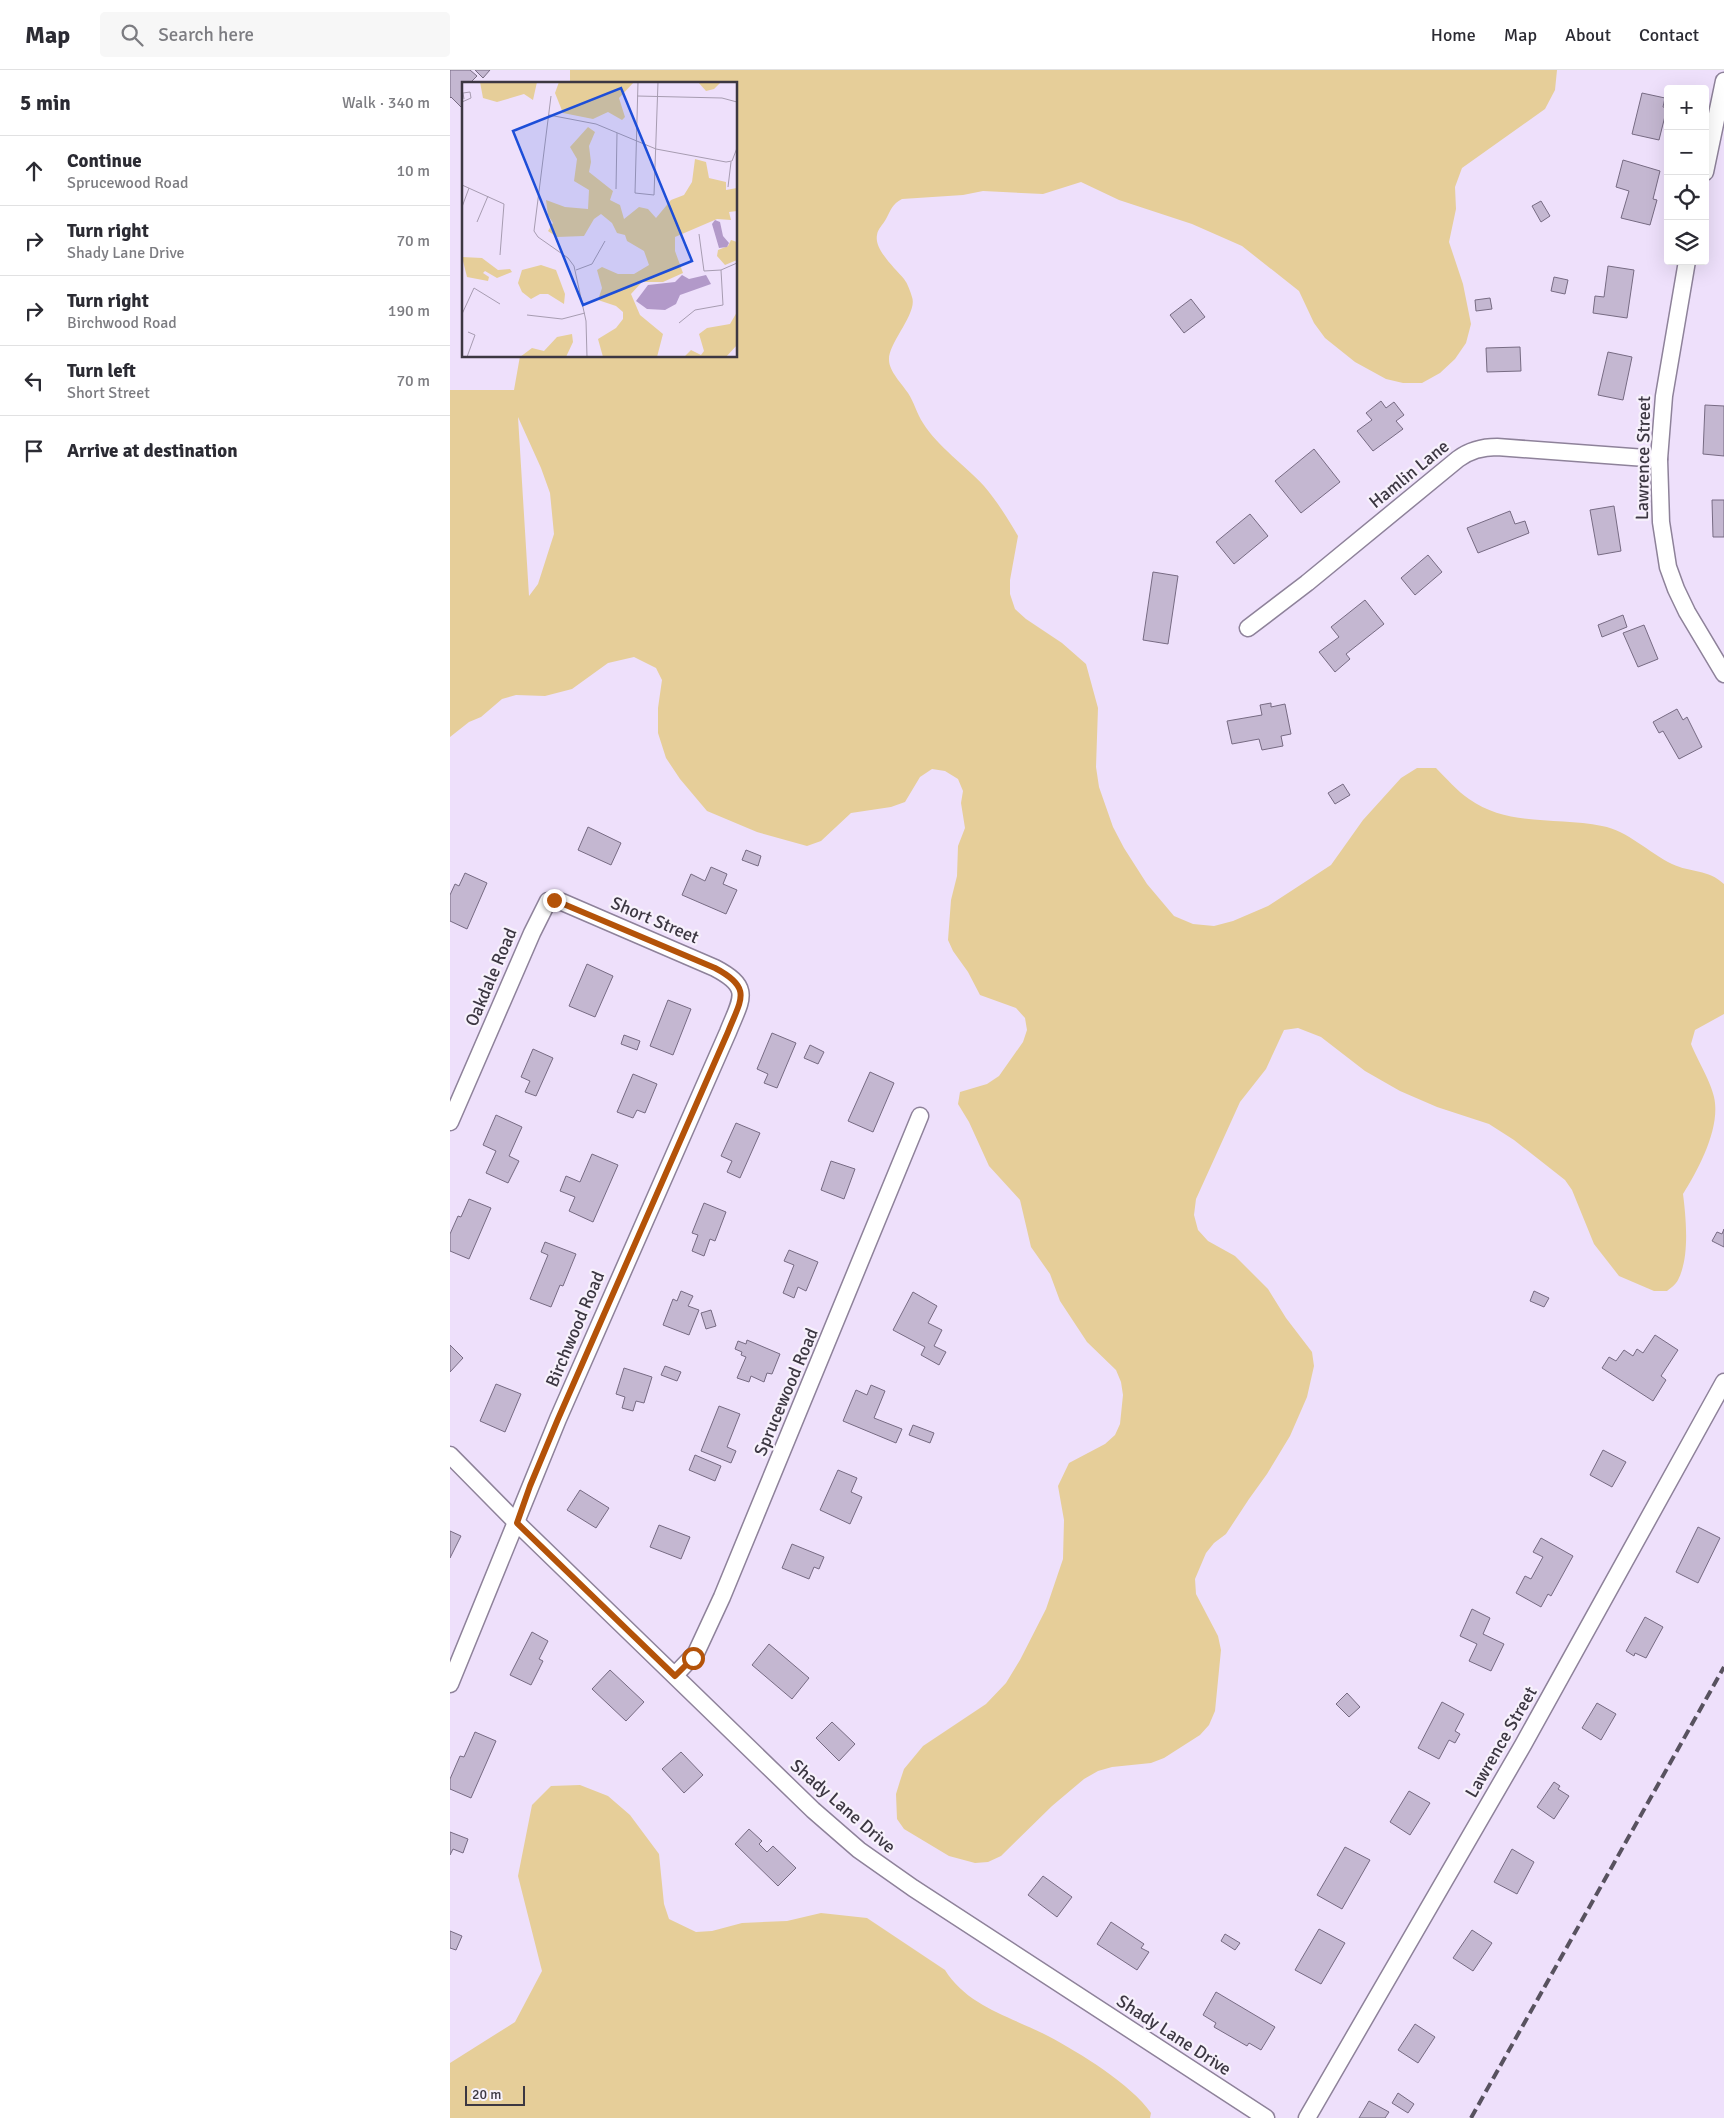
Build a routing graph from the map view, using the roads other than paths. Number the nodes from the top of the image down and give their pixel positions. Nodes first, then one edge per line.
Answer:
1 (1724, 80) edge
2 (1709, 153) edge
3 (1686, 265) edge
4 (1659, 458) junction
5 (1248, 628) dead end
6 (1724, 674) edge
7 (546, 904) joint
8 (741, 992) joint
9 (920, 1116) dead end
10 (450, 1122) edge
11 (1724, 1382) edge
12 (450, 1455) edge
13 (517, 1523) junction
14 (675, 1676) junction
15 (450, 1684) edge
16 (1266, 2118) edge
17 (1307, 2118) edge

1 - 2 street
3 - 4 street, Lawrence Street
4 - 5 street, Hamlin Lane
4 - 6 street, Lawrence Street
7 - 8 street, Short Street
7 - 10 street, Oakdale Road
8 - 13 street, Birchwood Road
9 - 14 street, Sprucewood Road
11 - 17 street, Lawrence Street
12 - 13 street, Shady Lane Drive
13 - 14 street, Shady Lane Drive
13 - 15 street, Birchwood Road
14 - 16 street, Shady Lane Drive

